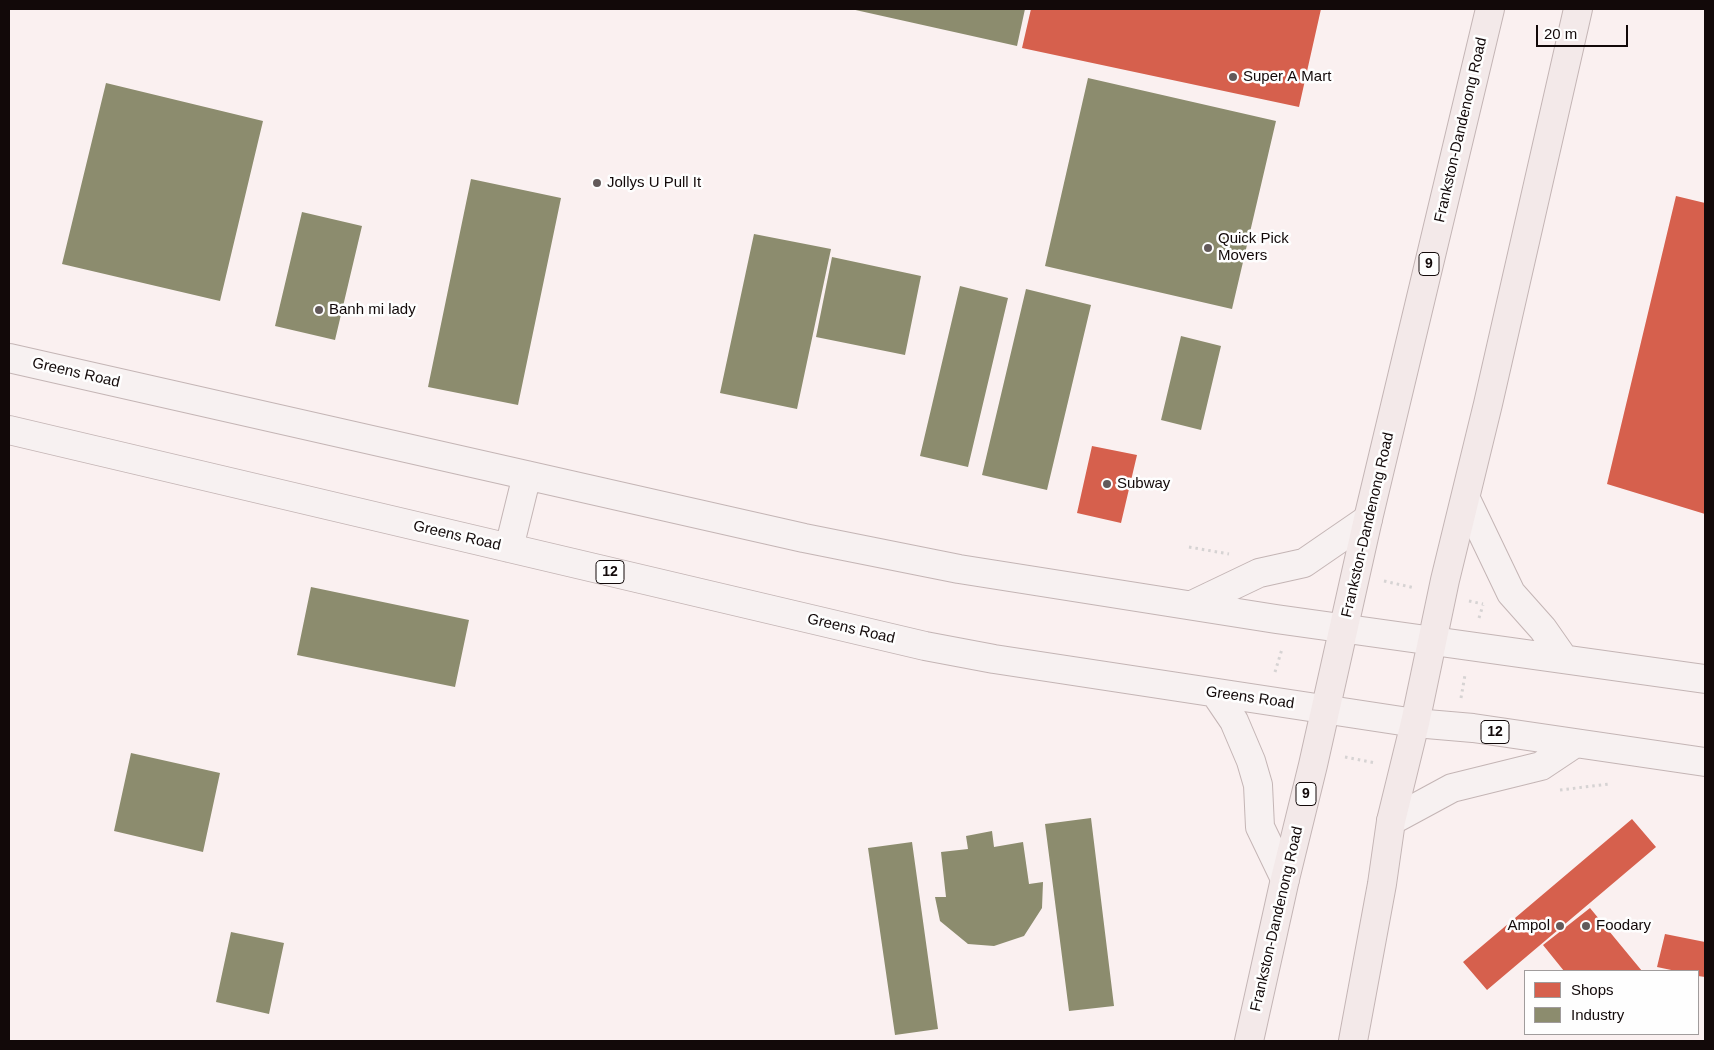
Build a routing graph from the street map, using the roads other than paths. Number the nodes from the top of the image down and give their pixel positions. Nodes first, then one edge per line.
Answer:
1 (1490, 9) edge
2 (1578, 9) edge
3 (9, 358) edge
4 (9, 430) edge
5 (527, 475) junction
6 (1466, 499) junction
7 (1368, 519) junction
8 (508, 548) junction
9 (1192, 605) junction
10 (1345, 628) junction
11 (1433, 641) junction
12 (1564, 659) junction
13 (1705, 679) edge
14 (1215, 693) junction
15 (1326, 709) junction
16 (1415, 723) junction
17 (1574, 744) junction
18 (1705, 762) edge
19 (1391, 820) junction
20 (1285, 879) junction
21 (1249, 1041) edge
22 (1353, 1041) edge

1 - 7 highway, Frankston-Dandenong Road / 9
2 - 6 highway
3 - 5 main road, Greens Road
4 - 8 main road, Greens Road / 12
5 - 8 main road
5 - 9 main road, Greens Road
6 - 11 highway
6 - 12 main road
7 - 9 main road
7 - 10 highway, Frankston-Dandenong Road / 9
8 - 14 main road, Greens Road / 12
9 - 10 main road, Greens Road
10 - 11 main road, Greens Road
10 - 15 highway, Frankston-Dandenong Road / 9
11 - 12 main road, Greens Road
11 - 16 highway
12 - 13 main road, Greens Road
14 - 15 main road, Greens Road / 12
14 - 20 main road
15 - 16 main road, Greens Road / 12
15 - 20 highway, Frankston-Dandenong Road / 9
16 - 17 main road, Greens Road / 12
16 - 19 highway
17 - 18 main road, Greens Road / 12
17 - 19 main road
19 - 22 highway
20 - 21 highway, Frankston-Dandenong Road / 9

